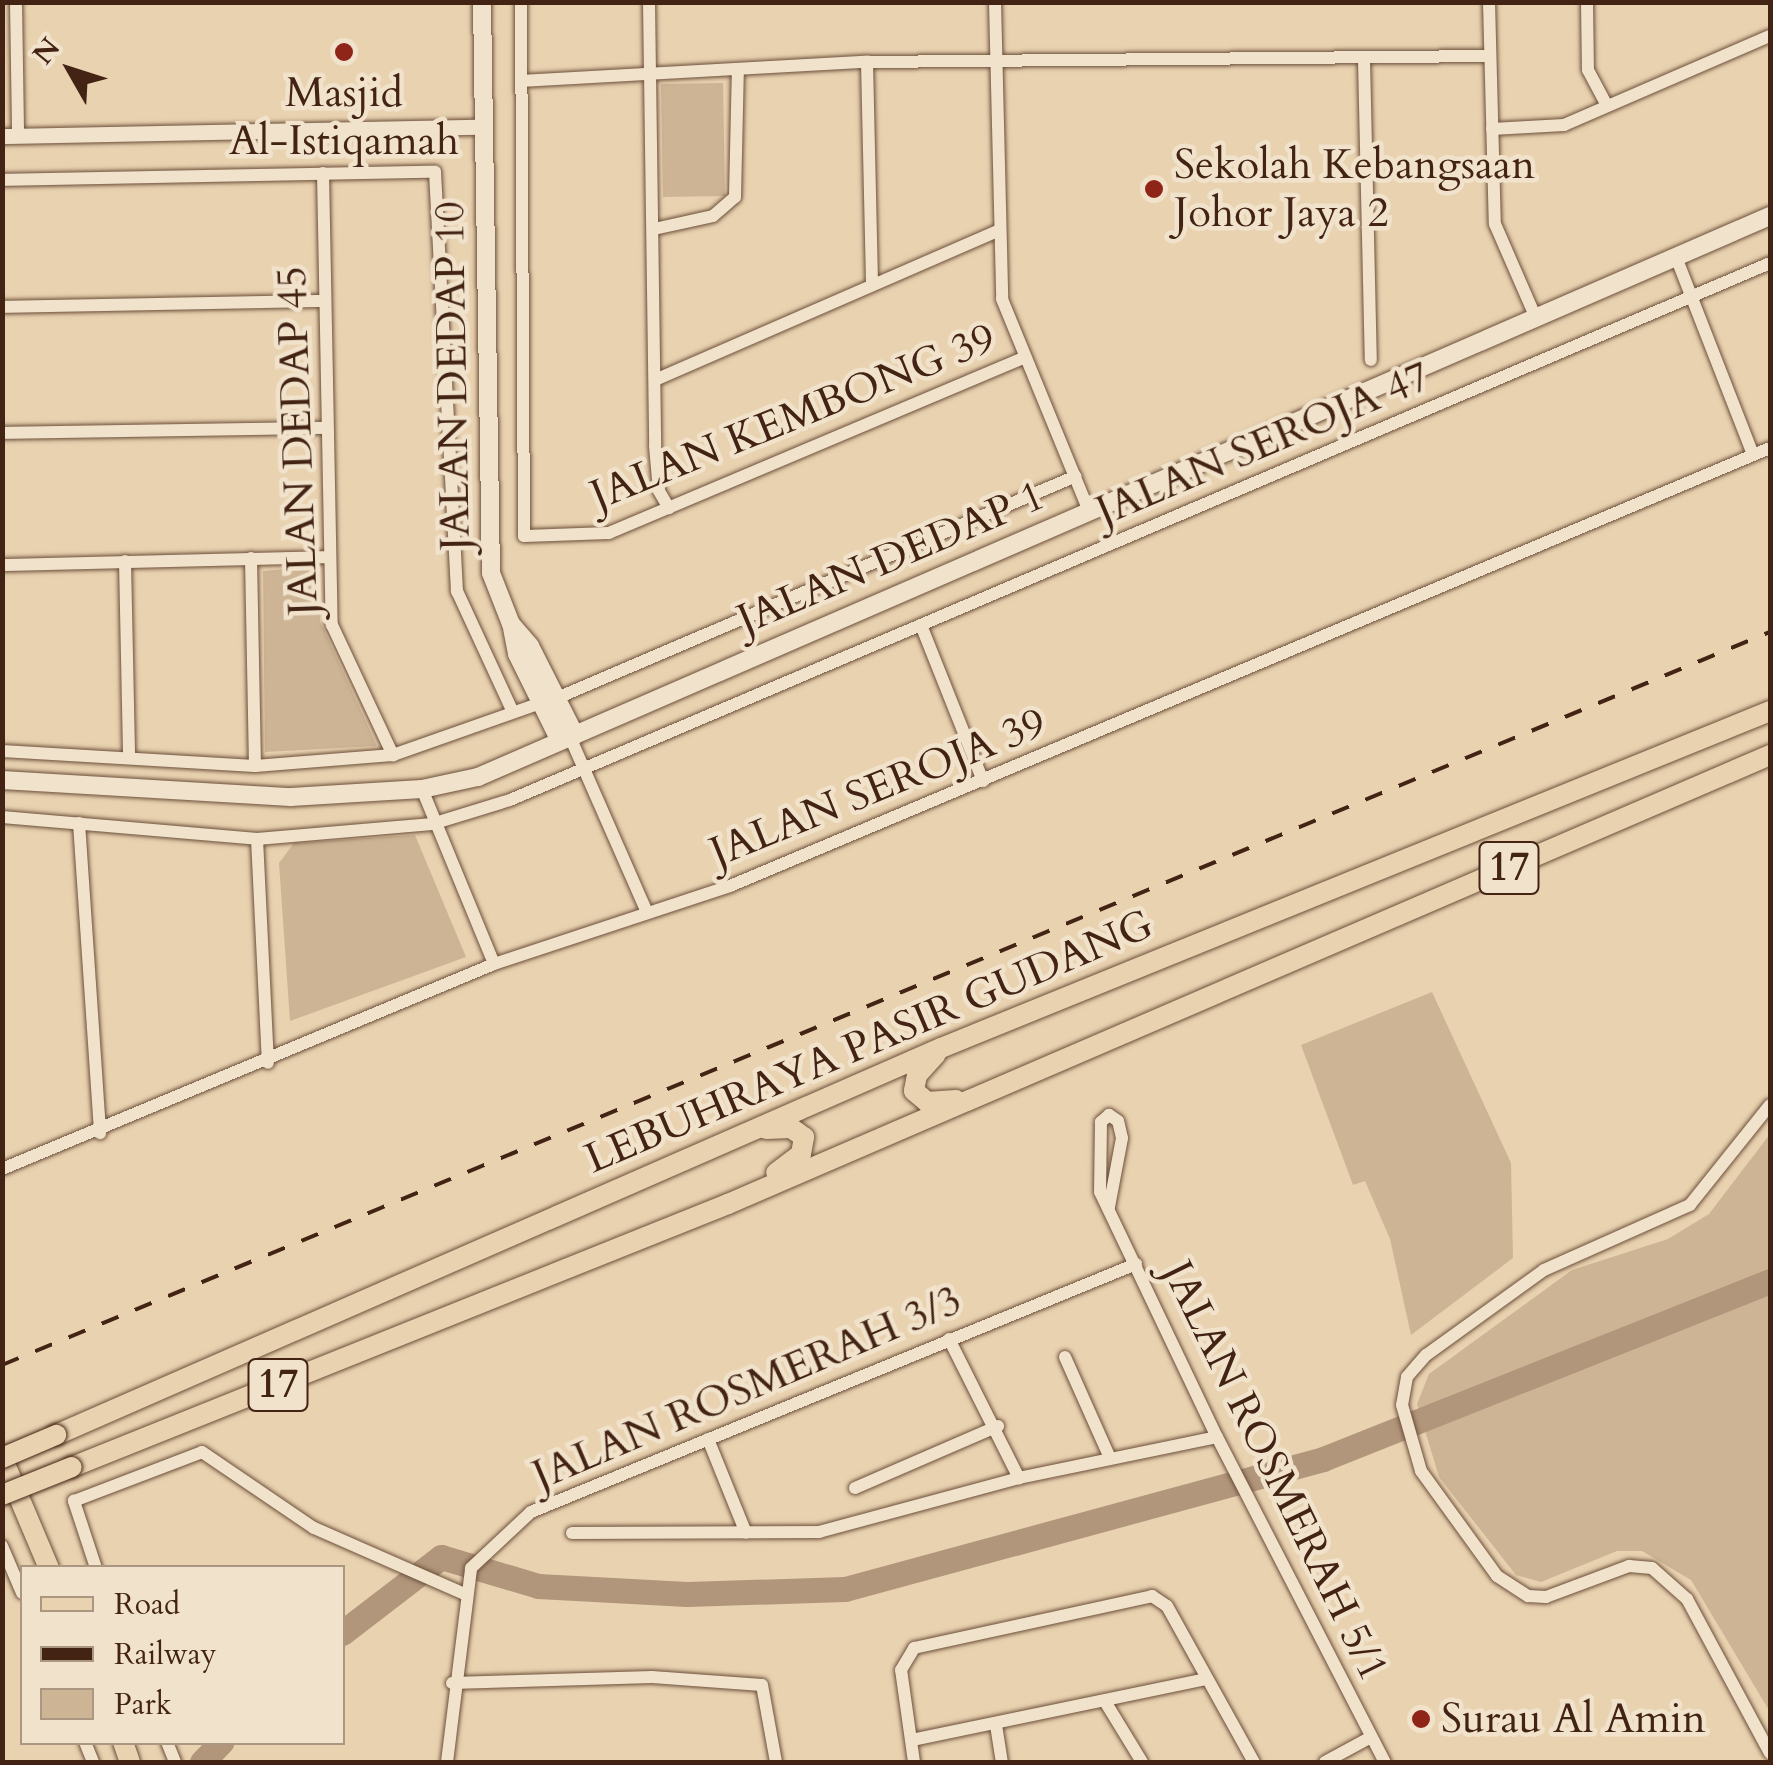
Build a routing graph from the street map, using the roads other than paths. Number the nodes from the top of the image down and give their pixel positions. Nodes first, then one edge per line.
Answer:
1 (16, 2) edge
2 (482, 2) edge
3 (520, 2) edge
4 (649, 2) edge
5 (995, 2) edge
6 (1488, 2) edge
7 (1587, 2) edge
8 (1770, 36) edge
9 (1490, 56) junction
10 (1364, 60) junction
11 (866, 62) junction
12 (996, 63) junction
13 (738, 70) junction
14 (650, 74) junction
15 (522, 81) junction
16 (10, 96) edge
17 (1606, 104) junction
18 (483, 127) junction
19 (1492, 129) junction
20 (10, 136) edge
21 (323, 174) junction
22 (2, 180) edge
23 (1770, 216) edge
24 (654, 229) junction
25 (1000, 230) junction
26 (1676, 257) junction
27 (1770, 263) edge
28 (872, 284) junction
29 (1691, 296) junction
30 (325, 300) junction
31 (2, 307) edge
32 (1535, 316) junction
33 (1026, 357) junction
34 (1371, 360) dead end
35 (656, 380) junction
36 (324, 428) junction
37 (2, 433) edge
38 (1770, 448) edge
39 (1753, 456) junction
40 (1076, 476) junction
41 (669, 508) junction
42 (1089, 511) junction
43 (328, 557) junction
44 (251, 558) junction
45 (125, 560) junction
46 (2, 565) edge
47 (921, 626) junction
48 (549, 700) junction
49 (1770, 711) edge
50 (513, 712) junction
51 (569, 738) junction
52 (2, 751) edge
53 (393, 755) junction
54 (1770, 755) edge
55 (129, 756) junction
56 (255, 766) junction
57 (584, 770) junction
58 (2, 780) edge
59 (983, 781) junction
60 (422, 789) junction
61 (2, 817) edge
62 (79, 824) junction
63 (432, 824) junction
64 (257, 838) junction
65 (647, 912) junction
66 (494, 964) junction
67 (941, 1048) junction
68 (268, 1064) junction
69 (978, 1098) junction
70 (1770, 1105) edge
71 (747, 1132) junction
72 (100, 1133) junction
73 (2, 1169) edge
74 (728, 1204) junction
75 (1108, 1207) junction
76 (1136, 1264) junction
77 (949, 1339) junction
78 (1065, 1357) dead end
79 (998, 1426) junction
80 (1216, 1437) junction
81 (708, 1439) junction
82 (2, 1458) edge
83 (1110, 1458) junction
84 (1019, 1478) junction
85 (854, 1488) dead end
86 (2, 1495) edge
87 (572, 1533) dead end
88 (746, 1533) junction
89 (2, 1546) edge
90 (48, 1565) edge
91 (95, 1565) edge
92 (20, 1588) edge
93 (464, 1594) junction
94 (1207, 1679) junction
95 (452, 1682) junction
96 (1106, 1703) junction
97 (996, 1725) junction
98 (1371, 1737) junction
99 (912, 1740) junction
100 (1770, 1753) edge
101 (92, 1760) edge
102 (1137, 1761) edge
103 (77, 1762) edge
104 (446, 1762) edge
105 (776, 1762) edge
106 (914, 1762) edge
107 (1002, 1762) edge
108 (1254, 1762) edge
109 (1325, 1762) edge
110 (1385, 1762) edge

1 - 16 street
2 - 18 main road, JALAN DEDAP 10
3 - 15 street
4 - 14 street
5 - 12 street
6 - 9 street
7 - 17 street
8 - 17 street
9 - 10 street
9 - 19 street
10 - 12 street
10 - 34 street
11 - 12 street
11 - 13 street
11 - 28 street
12 - 25 street
13 - 14 street
13 - 24 street
14 - 15 street
14 - 24 street
15 - 41 street, JALAN KEMBONG 39
16 - 20 street
17 - 19 street
18 - 20 street
18 - 48 main road, JALAN DEDAP 10
19 - 32 street
21 - 22 street
21 - 30 street, JALAN DEDAP 45
21 - 50 street
23 - 26 main road, JALAN DEDAP 1
24 - 35 street
25 - 28 street
25 - 33 street
26 - 29 street
26 - 32 main road, JALAN DEDAP 1
27 - 29 street, JALAN SEROJA 47
28 - 35 street
29 - 39 street
29 - 47 street, JALAN SEROJA 47
30 - 31 street
30 - 36 street, JALAN DEDAP 45
32 - 42 main road, JALAN DEDAP 1
33 - 40 street
33 - 41 street, JALAN KEMBONG 39
35 - 41 street
36 - 37 street
36 - 43 street, JALAN DEDAP 45
38 - 39 street, JALAN SEROJA 39
39 - 59 street, JALAN SEROJA 39
40 - 42 street
40 - 48 street
42 - 51 main road, JALAN DEDAP 1
43 - 44 street
43 - 53 street, JALAN DEDAP 45
44 - 45 street
44 - 56 street
45 - 46 street
45 - 55 street
47 - 57 street, JALAN SEROJA 47
47 - 59 street
48 - 50 street
48 - 51 main road, JALAN DEDAP 10
49 - 67 main road, LEBUHRAYA PASIR GUDANG / 17
50 - 53 street
51 - 57 street
51 - 60 main road, JALAN DEDAP 1
52 - 55 street
53 - 56 street
54 - 69 main road, 17
55 - 56 street
57 - 63 street, JALAN SEROJA 47
57 - 65 street
58 - 60 main road, JALAN DEDAP 1
59 - 65 street, JALAN SEROJA 39
60 - 63 street
61 - 62 street, JALAN SEROJA 47
62 - 64 street, JALAN SEROJA 47
62 - 72 street
63 - 64 street, JALAN SEROJA 47
63 - 66 street
64 - 68 street
65 - 66 street, JALAN SEROJA 39
66 - 68 street, JALAN SEROJA 39
67 - 69 main road
67 - 71 main road, LEBUHRAYA PASIR GUDANG / 17
68 - 72 street, JALAN SEROJA 39
69 - 74 main road, 17
70 - 100 street
71 - 74 main road
71 - 82 main road, LEBUHRAYA PASIR GUDANG / 17, bridge
72 - 73 street, JALAN SEROJA 39
74 - 86 main road, 17, bridge
75 - 75 street, JALAN ROSMERAH 5/1
75 - 76 street, JALAN ROSMERAH 5/1
76 - 77 street, JALAN ROSMERAH 3/3
76 - 80 street, JALAN ROSMERAH 5/1
77 - 79 street
77 - 81 street, JALAN ROSMERAH 3/3
78 - 83 street
79 - 84 street
79 - 85 street
80 - 83 street
80 - 98 street, JALAN ROSMERAH 5/1
81 - 88 street
81 - 93 street, JALAN ROSMERAH 3/3
82 - 90 main road
83 - 84 street
84 - 88 street
87 - 88 street
89 - 92 street
91 - 93 street
93 - 95 street, JALAN ROSMERAH 3/3
94 - 96 street
94 - 99 street
94 - 108 street
95 - 104 street, JALAN ROSMERAH 3/3
95 - 105 street
96 - 97 street
96 - 102 street
97 - 99 street
97 - 107 street
98 - 109 street
98 - 110 street, JALAN ROSMERAH 5/1
99 - 106 street
101 - 103 street

